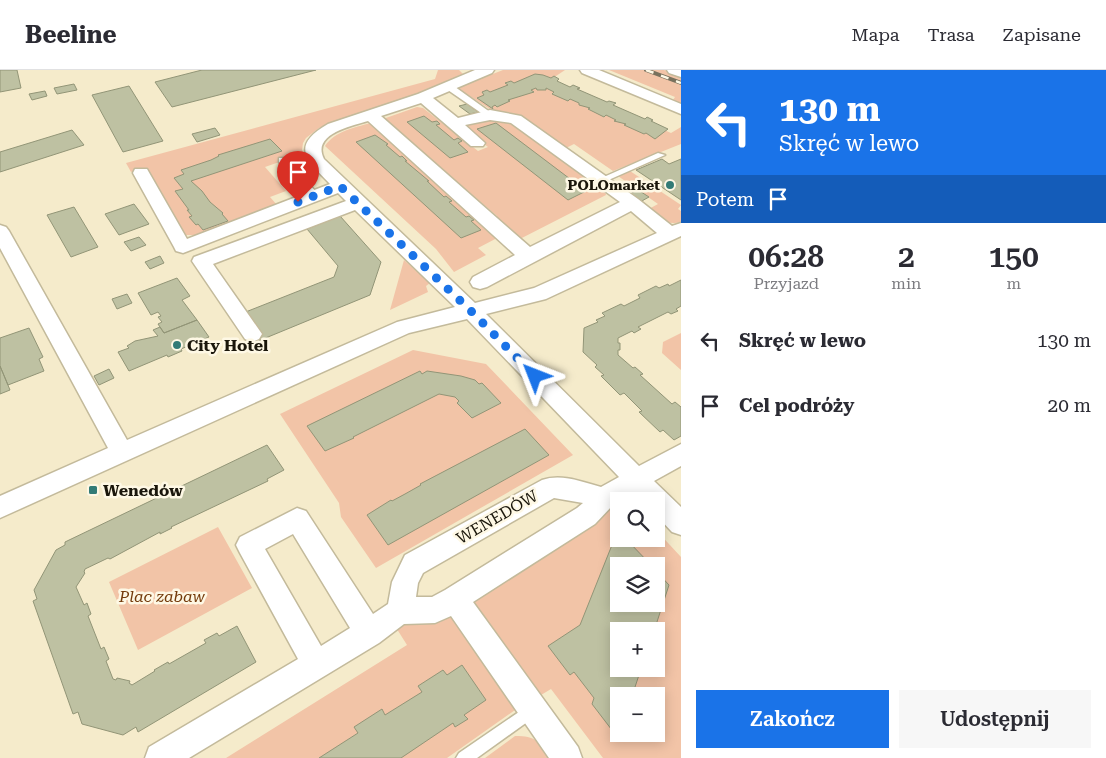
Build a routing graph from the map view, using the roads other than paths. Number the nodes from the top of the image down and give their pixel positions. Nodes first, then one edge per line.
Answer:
1 (487, 70) edge
2 (586, 70) edge
3 (674, 70) edge
4 (681, 73) edge
5 (448, 86) junction
6 (423, 98) junction
7 (681, 109) edge
8 (371, 115) junction
9 (490, 115) junction
10 (455, 123) junction
11 (477, 143) dead end
12 (661, 155) dead end
13 (282, 160) dead end
14 (141, 174) dead end
15 (602, 180) junction
16 (340, 186) junction
17 (315, 196) junction
18 (358, 203) junction
19 (632, 203) junction
20 (676, 231) edge
21 (0, 232) edge
22 (528, 256) junction
23 (480, 282) dead end
24 (470, 310) junction
25 (252, 334) dead end
26 (122, 453) junction
27 (681, 454) edge
28 (637, 479) junction
29 (603, 498) junction
30 (0, 507) edge
31 (681, 524) edge
32 (455, 599) junction
33 (400, 611) junction
34 (368, 632) junction
35 (316, 664) junction
36 (534, 709) junction
37 (160, 758) edge
38 (464, 758) edge
39 (567, 758) edge

1 - 5 street
2 - 7 street
3 - 4 street
5 - 6 street
5 - 9 lane
6 - 8 street
6 - 10 street
8 - 16 street
8 - 22 street
9 - 10 street
9 - 15 street
10 - 11 street
12 - 15 lane
13 - 17 lane
14 - 17 street
15 - 19 street
16 - 17 street
16 - 18 street
18 - 24 street
18 - 25 street
19 - 20 street
19 - 22 street
20 - 24 street
21 - 26 street
22 - 23 street
24 - 26 street
24 - 28 street
26 - 30 street
27 - 28 street
28 - 29 street
28 - 31 street
29 - 32 street
29 - 33 street, WENEDÓW
32 - 33 street
32 - 36 street
33 - 34 street
34 - 35 street
34 - 35 street
35 - 37 street
36 - 38 lane
36 - 39 street

